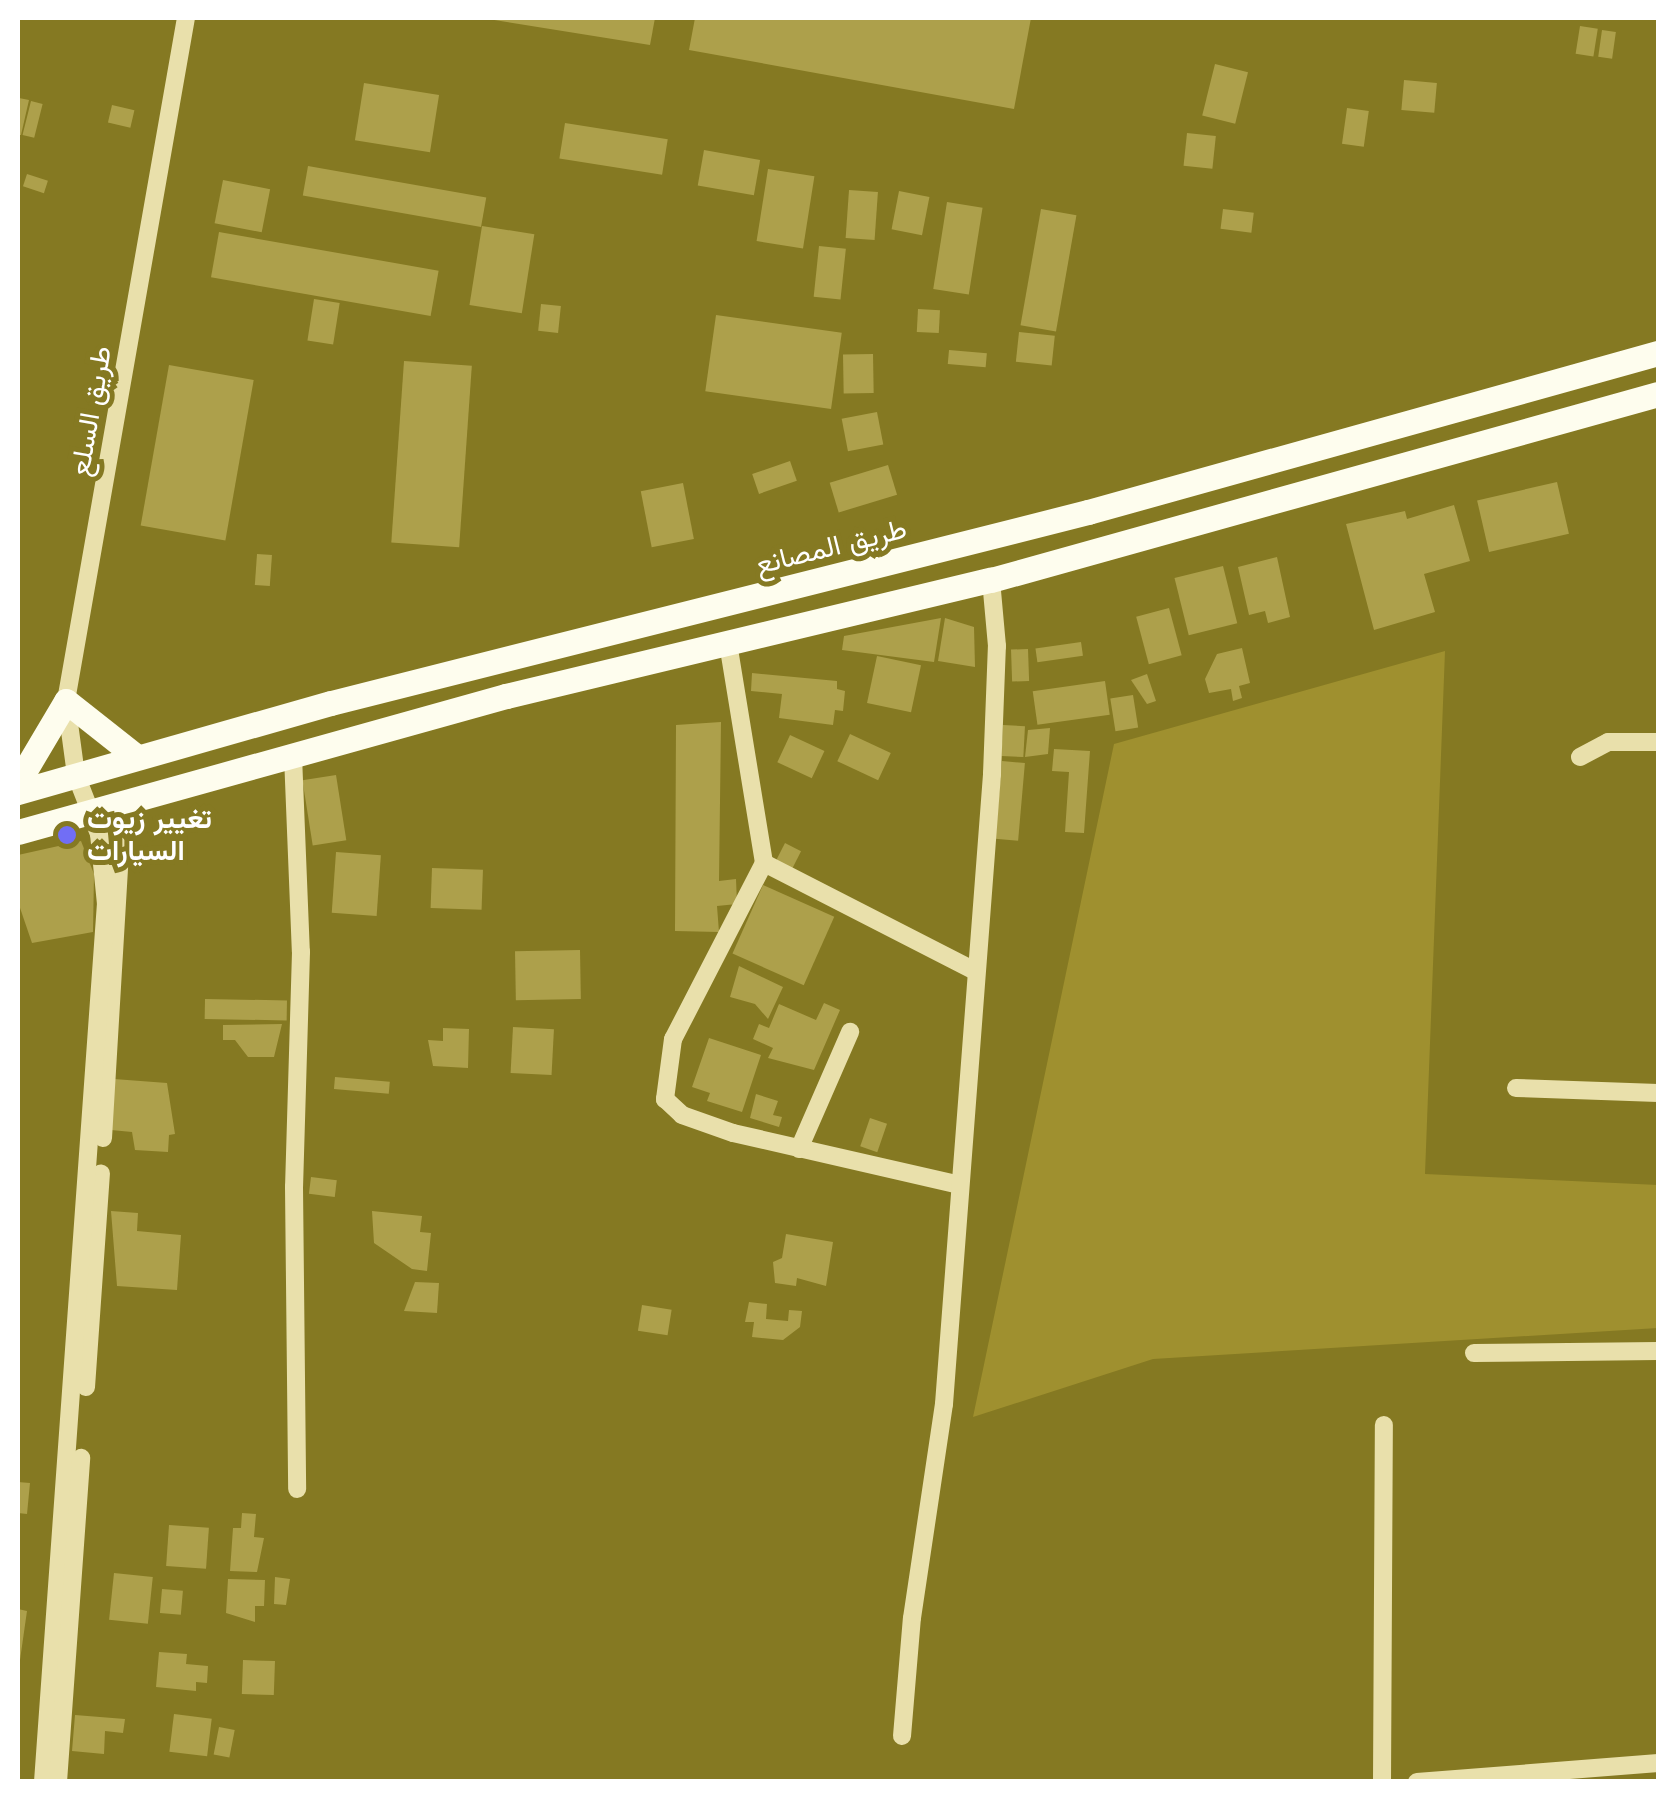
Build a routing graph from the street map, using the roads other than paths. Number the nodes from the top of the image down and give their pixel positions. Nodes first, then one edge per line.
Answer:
1 (186, 18) edge
2 (1658, 353) edge
3 (1612, 366) junction
4 (1658, 394) edge
5 (1620, 405) junction
6 (991, 580) junction
7 (728, 643) junction
8 (66, 701) junction
9 (1658, 742) edge
10 (137, 756) junction
11 (293, 756) junction
12 (1580, 757) dead end
13 (76, 776) junction
14 (18, 782) edge
15 (18, 792) edge
16 (123, 803) junction
17 (88, 811) junction
18 (18, 832) edge
19 (764, 864) junction
20 (975, 970) junction
21 (850, 1032) dead end
22 (1516, 1088) dead end
23 (1658, 1093) edge
24 (799, 1149) junction
25 (956, 1184) junction
26 (1658, 1352) edge
27 (1474, 1353) dead end
28 (1384, 1425) dead end
29 (297, 1489) dead end
30 (902, 1736) dead end
31 (1658, 1764) edge
32 (43, 1782) edge
33 (58, 1782) edge
34 (1382, 1782) edge
35 (1418, 1782) edge

1 - 8 street, طريق السلع
2 - 3 main road, طريق المصانع
3 - 5 main road
3 - 10 main road, طريق المصانع
4 - 5 main road
5 - 6 main road
6 - 7 main road
6 - 20 street
7 - 11 main road
7 - 19 street
8 - 10 main road
8 - 13 street, طريق السلع
8 - 14 main road
9 - 12 street
10 - 13 main road, طريق المصانع
11 - 16 main road
11 - 29 street
13 - 15 main road, طريق المصانع
13 - 17 street, طريق السلع
16 - 17 main road
16 - 33 street
17 - 18 main road
17 - 32 street, طريق السلع
19 - 20 street
19 - 24 street
20 - 25 street
21 - 24 street
22 - 23 street
24 - 25 street
25 - 30 street
26 - 27 street
28 - 34 street
31 - 35 street

